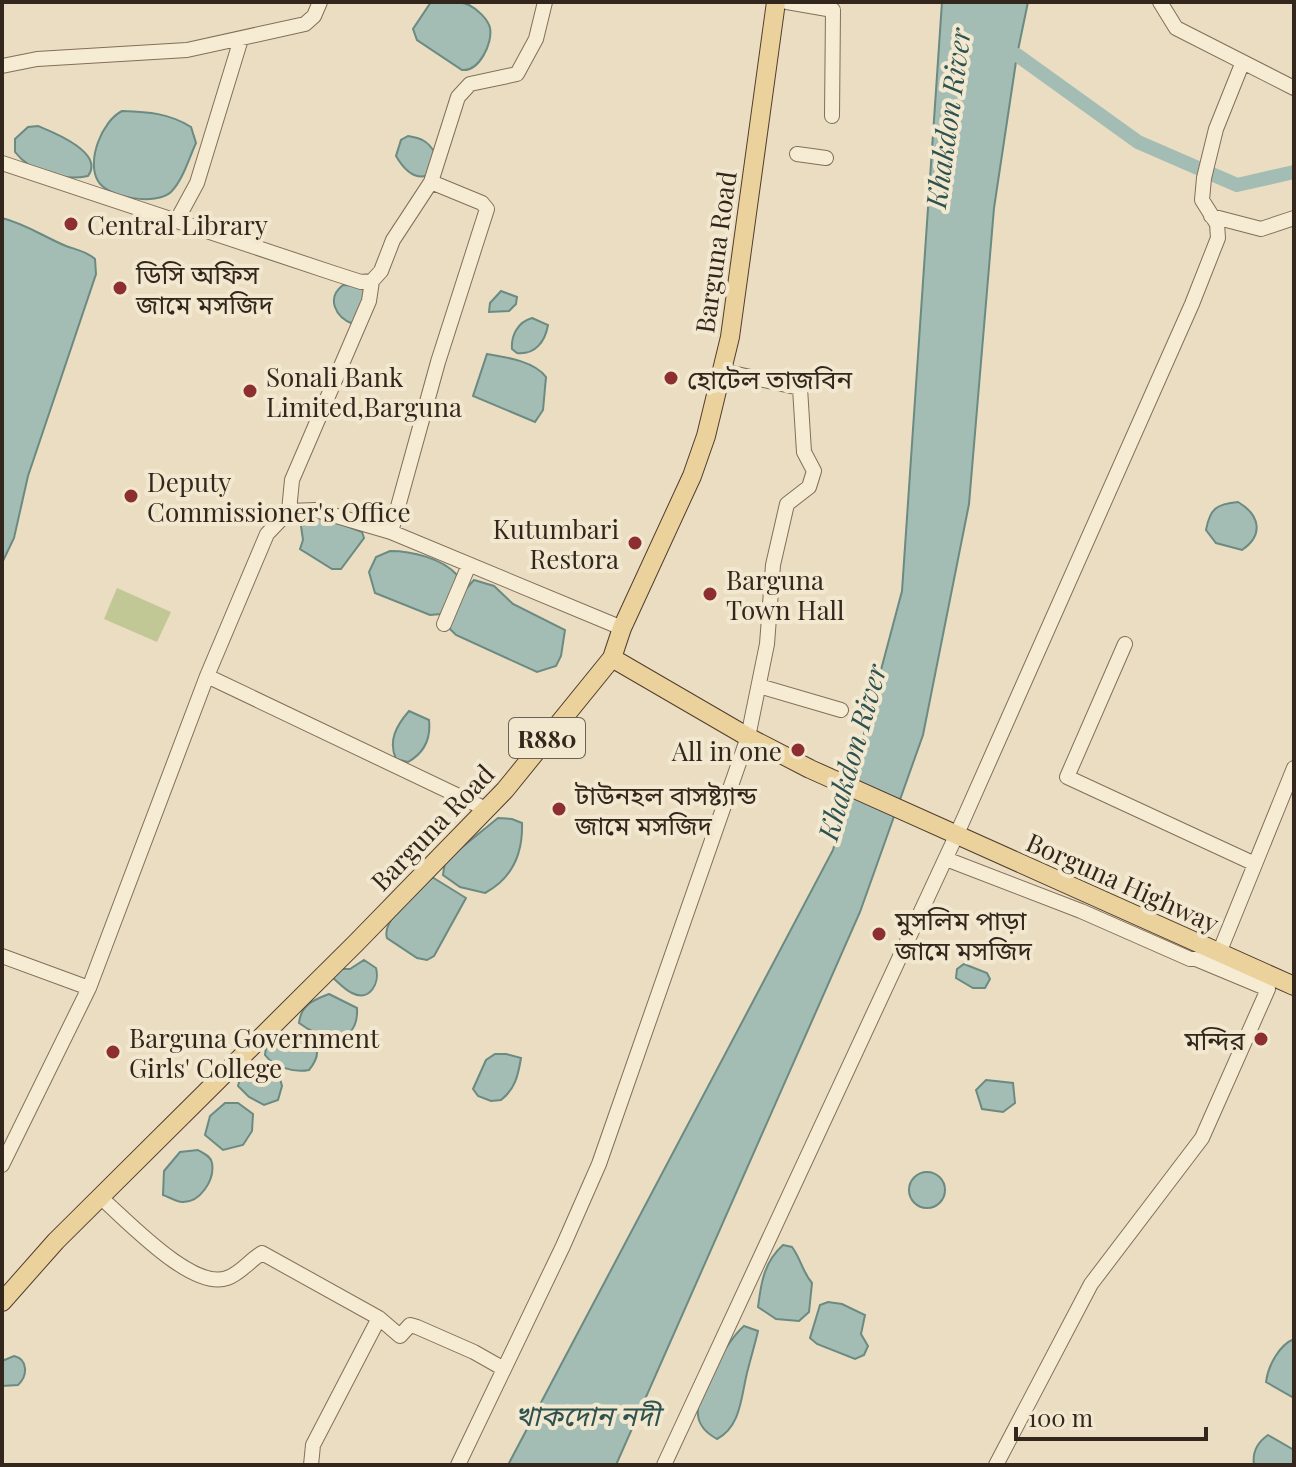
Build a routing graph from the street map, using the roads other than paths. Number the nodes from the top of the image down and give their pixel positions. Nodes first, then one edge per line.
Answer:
1 (320, 2) edge
2 (545, 2) edge
3 (776, 2) edge
4 (787, 2) edge
5 (1160, 2) edge
6 (833, 6) edge
7 (241, 39) junction
8 (1242, 64) junction
9 (2, 66) edge
10 (1294, 88) edge
11 (832, 116) dead end
12 (797, 154) dead end
13 (826, 158) dead end
14 (2, 163) edge
15 (431, 182) junction
16 (1210, 216) junction
17 (1294, 218) edge
18 (177, 220) junction
19 (372, 281) junction
20 (723, 371) junction
21 (289, 511) junction
22 (391, 532) junction
23 (469, 565) junction
24 (444, 624) dead end
25 (622, 628) junction
26 (1125, 644) dead end
27 (612, 658) junction
28 (207, 676) junction
29 (759, 686) junction
30 (841, 710) dead end
31 (748, 737) junction
32 (1294, 768) edge
33 (486, 809) junction
34 (956, 836) junction
35 (946, 859) junction
36 (1255, 864) junction
37 (1219, 953) junction
38 (2, 956) edge
39 (1294, 986) edge
40 (89, 988) junction
41 (2, 1165) edge
42 (100, 1197) junction
43 (2, 1302) edge
44 (379, 1318) junction
45 (504, 1369) junction
46 (311, 1465) edge
47 (458, 1465) edge
48 (664, 1465) edge
49 (996, 1465) edge

1 - 7 street
2 - 15 street
3 - 20 main road, Barguna Road / R880
4 - 6 street
5 - 8 street
6 - 11 street
7 - 9 street
7 - 18 street
8 - 10 street
8 - 16 street
12 - 13 street
14 - 18 street
15 - 19 street
15 - 22 street
16 - 17 street
16 - 34 street
18 - 19 street
19 - 21 street
20 - 25 main road, Barguna Road / R880
20 - 29 street
21 - 22 street
21 - 28 street
22 - 23 street
23 - 24 street
23 - 25 street
25 - 27 main road, Barguna Road / R880
26 - 36 street
27 - 31 main road, Borguna Highway
27 - 33 main road, Barguna Road / R880
28 - 33 street
28 - 40 street
29 - 30 street
29 - 31 street
31 - 34 main road, Borguna Highway
31 - 45 street
32 - 36 street
33 - 42 main road, Barguna Road / R880
34 - 35 street
34 - 37 main road, Borguna Highway
35 - 48 street
35 - 49 street
36 - 37 street
37 - 39 main road, Borguna Highway
38 - 40 street
40 - 41 street
42 - 43 main road, Barguna Road / R880
42 - 44 street
44 - 45 street
44 - 46 street
45 - 47 street

